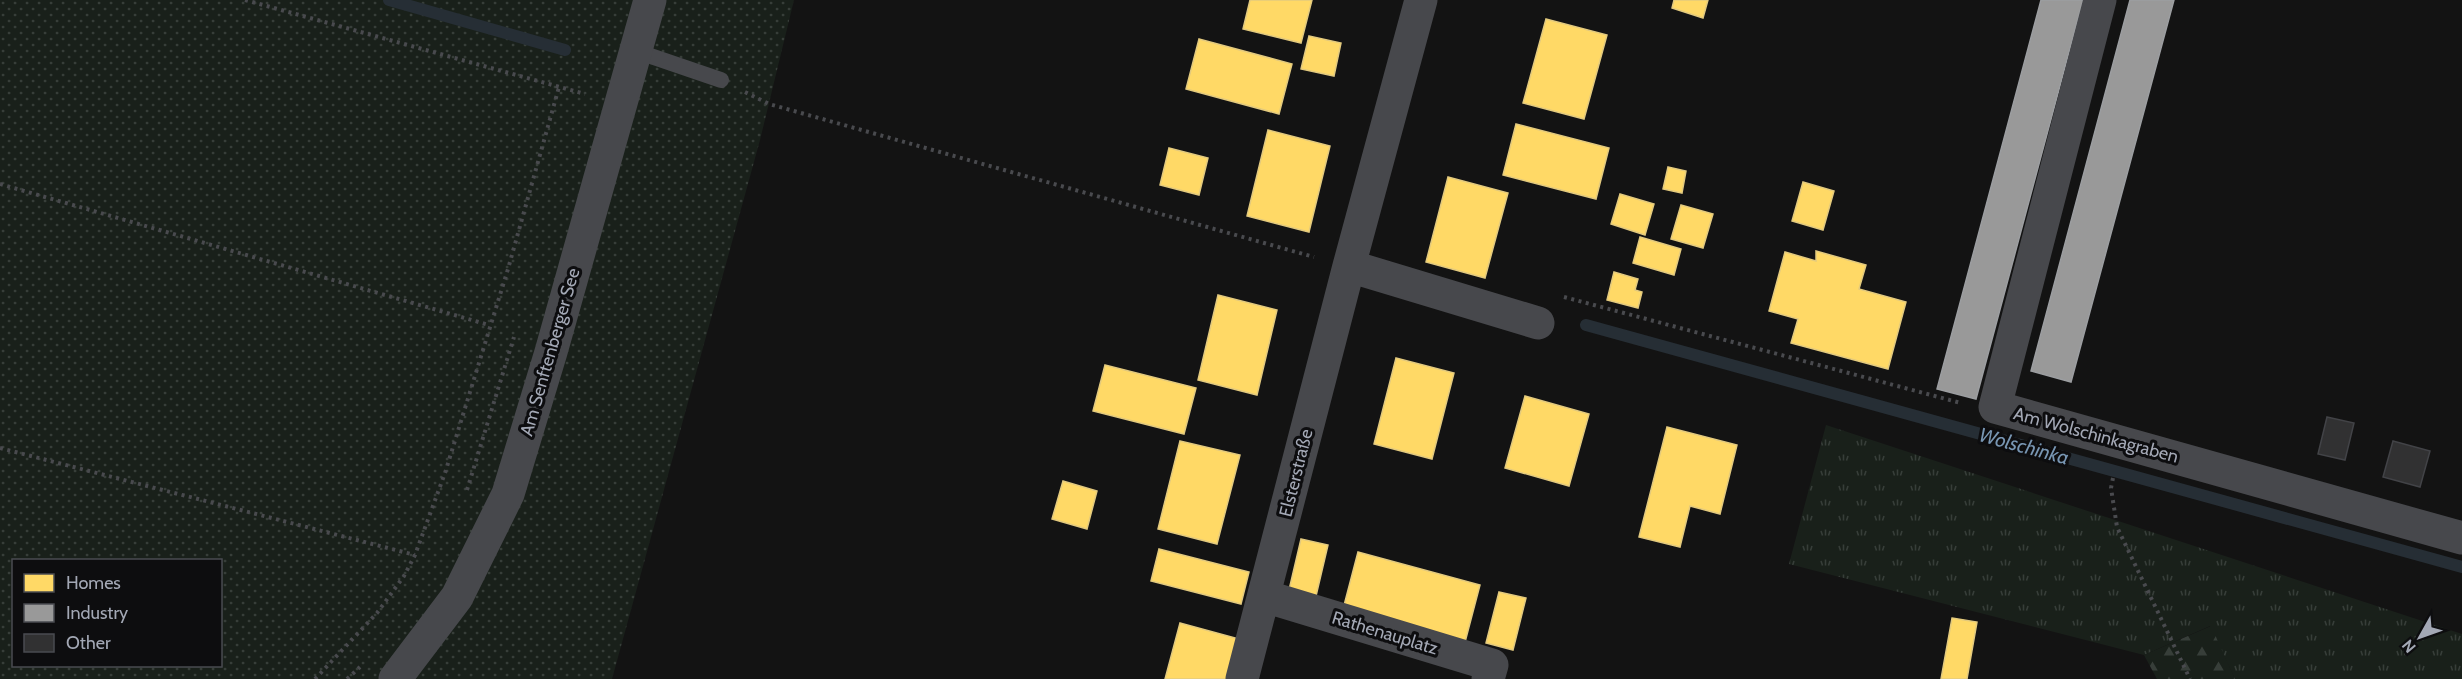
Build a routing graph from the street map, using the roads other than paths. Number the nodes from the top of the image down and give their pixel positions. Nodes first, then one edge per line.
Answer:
1 (650, 0) edge
2 (1421, 0) edge
3 (2100, 0) edge
4 (636, 51) junction
5 (721, 80) road end
6 (1349, 266) junction
7 (1538, 323) road end
8 (2462, 538) edge
9 (1264, 596) junction
10 (395, 679) edge
11 (1242, 679) edge
12 (1488, 679) edge

1 - 4 street, Am Senftenberger See
2 - 6 street, Elsterstraße
3 - 8 street, Am Wolschinkagraben
4 - 5 lane
4 - 10 street, Am Senftenberger See
6 - 7 street
6 - 9 street, Elsterstraße
9 - 11 street, Elsterstraße
9 - 12 street, Rathenauplatz

